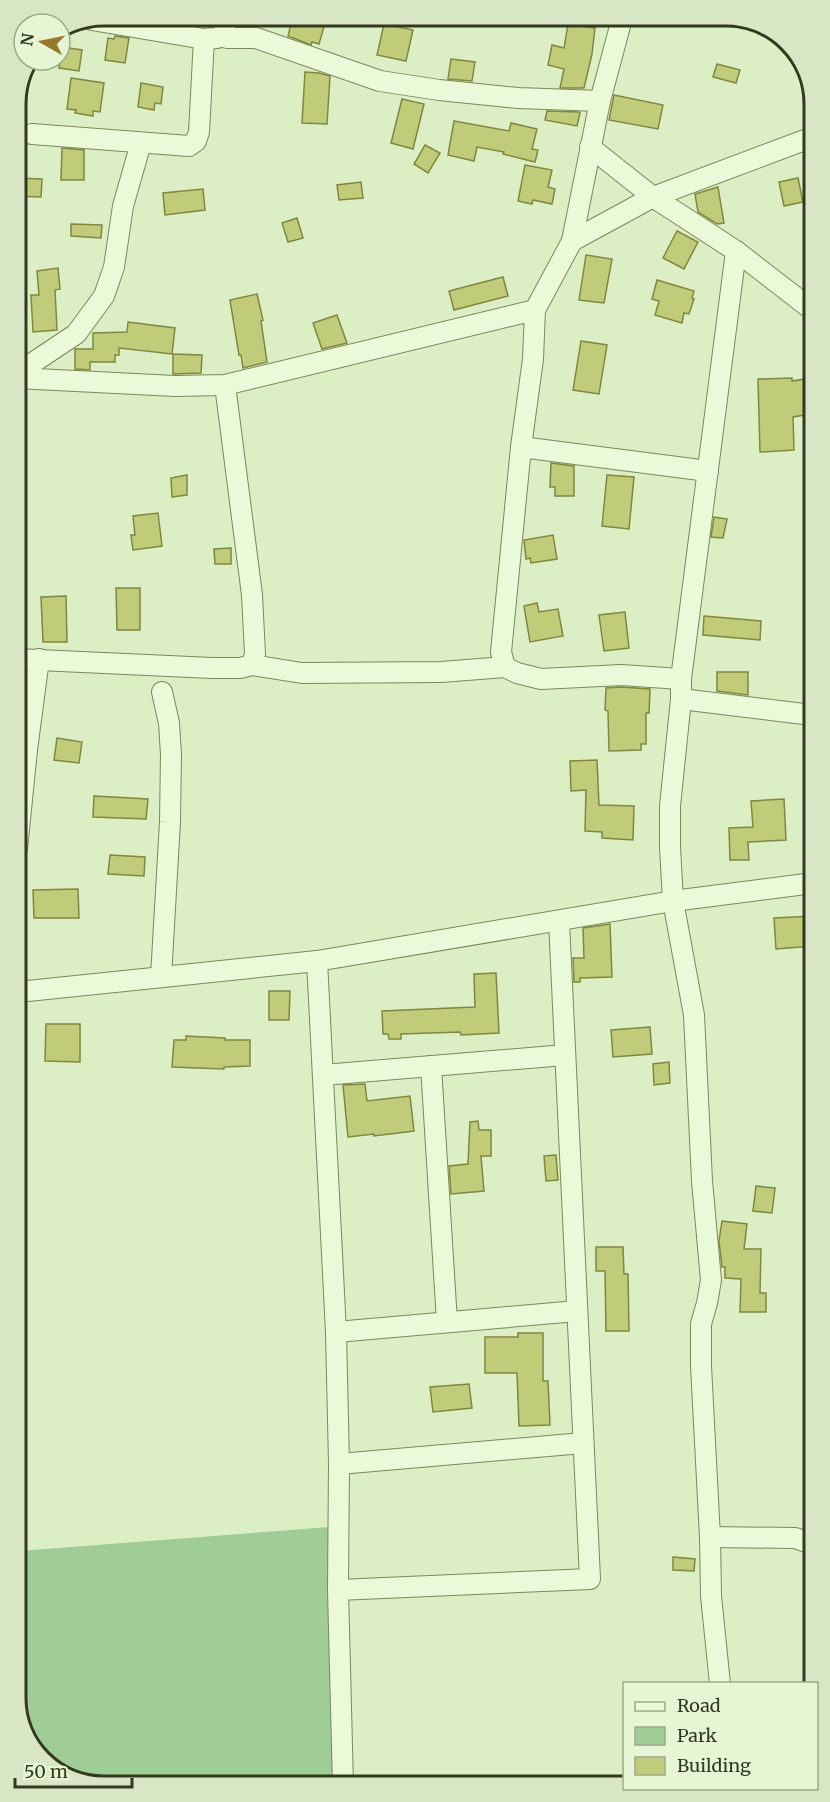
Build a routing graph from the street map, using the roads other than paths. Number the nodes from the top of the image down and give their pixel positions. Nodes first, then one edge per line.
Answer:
1 (127, 26) edge
2 (224, 26) edge
3 (619, 26) edge
4 (227, 38) junction
5 (204, 39) junction
6 (600, 101) junction
7 (33, 134) dead end
8 (804, 140) edge
9 (141, 142) junction
10 (590, 147) junction
11 (653, 197) junction
12 (572, 241) junction
13 (736, 251) junction
14 (804, 304) edge
15 (535, 310) junction
16 (26, 369) edge
17 (26, 377) edge
18 (225, 385) junction
19 (521, 447) junction
20 (708, 471) junction
21 (26, 658) edge
22 (39, 659) junction
23 (252, 665) junction
24 (505, 667) junction
25 (681, 679) junction
26 (162, 692) dead end
27 (681, 699) junction
28 (804, 714) edge
29 (26, 760) edge
30 (804, 884) edge
31 (673, 901) junction
32 (558, 921) junction
33 (317, 961) junction
34 (161, 977) junction
35 (26, 991) edge
36 (565, 1054) junction
37 (430, 1066) junction
38 (323, 1075) junction
39 (577, 1311) junction
40 (447, 1322) junction
41 (336, 1332) junction
42 (583, 1443) junction
43 (339, 1464) junction
44 (710, 1537) junction
45 (804, 1541) edge
46 (338, 1590) junction
47 (720, 1682) edge
48 (343, 1776) edge

1 - 5 street
2 - 4 street
3 - 6 street
4 - 5 street
4 - 6 street
5 - 9 street
6 - 10 street
7 - 9 street
8 - 11 street
9 - 16 street
10 - 11 street
10 - 12 street
11 - 12 street
11 - 13 street
12 - 15 street
13 - 14 street
13 - 20 street
15 - 18 street
15 - 19 street
17 - 18 street
18 - 23 street
19 - 20 street
19 - 24 street
20 - 25 street
21 - 22 street
22 - 23 street
22 - 29 street
23 - 24 street
24 - 25 street
25 - 27 street
26 - 34 street
27 - 28 street
27 - 31 street
30 - 31 street
31 - 32 street
31 - 44 street
32 - 33 street
32 - 36 street
33 - 34 street
33 - 38 street
34 - 35 street
36 - 37 street
36 - 39 street
37 - 38 street
37 - 40 street
38 - 41 street
39 - 40 street
39 - 42 street
40 - 41 street
41 - 43 street
42 - 43 street
42 - 46 street
43 - 46 street
44 - 45 street
44 - 47 street
46 - 48 street

